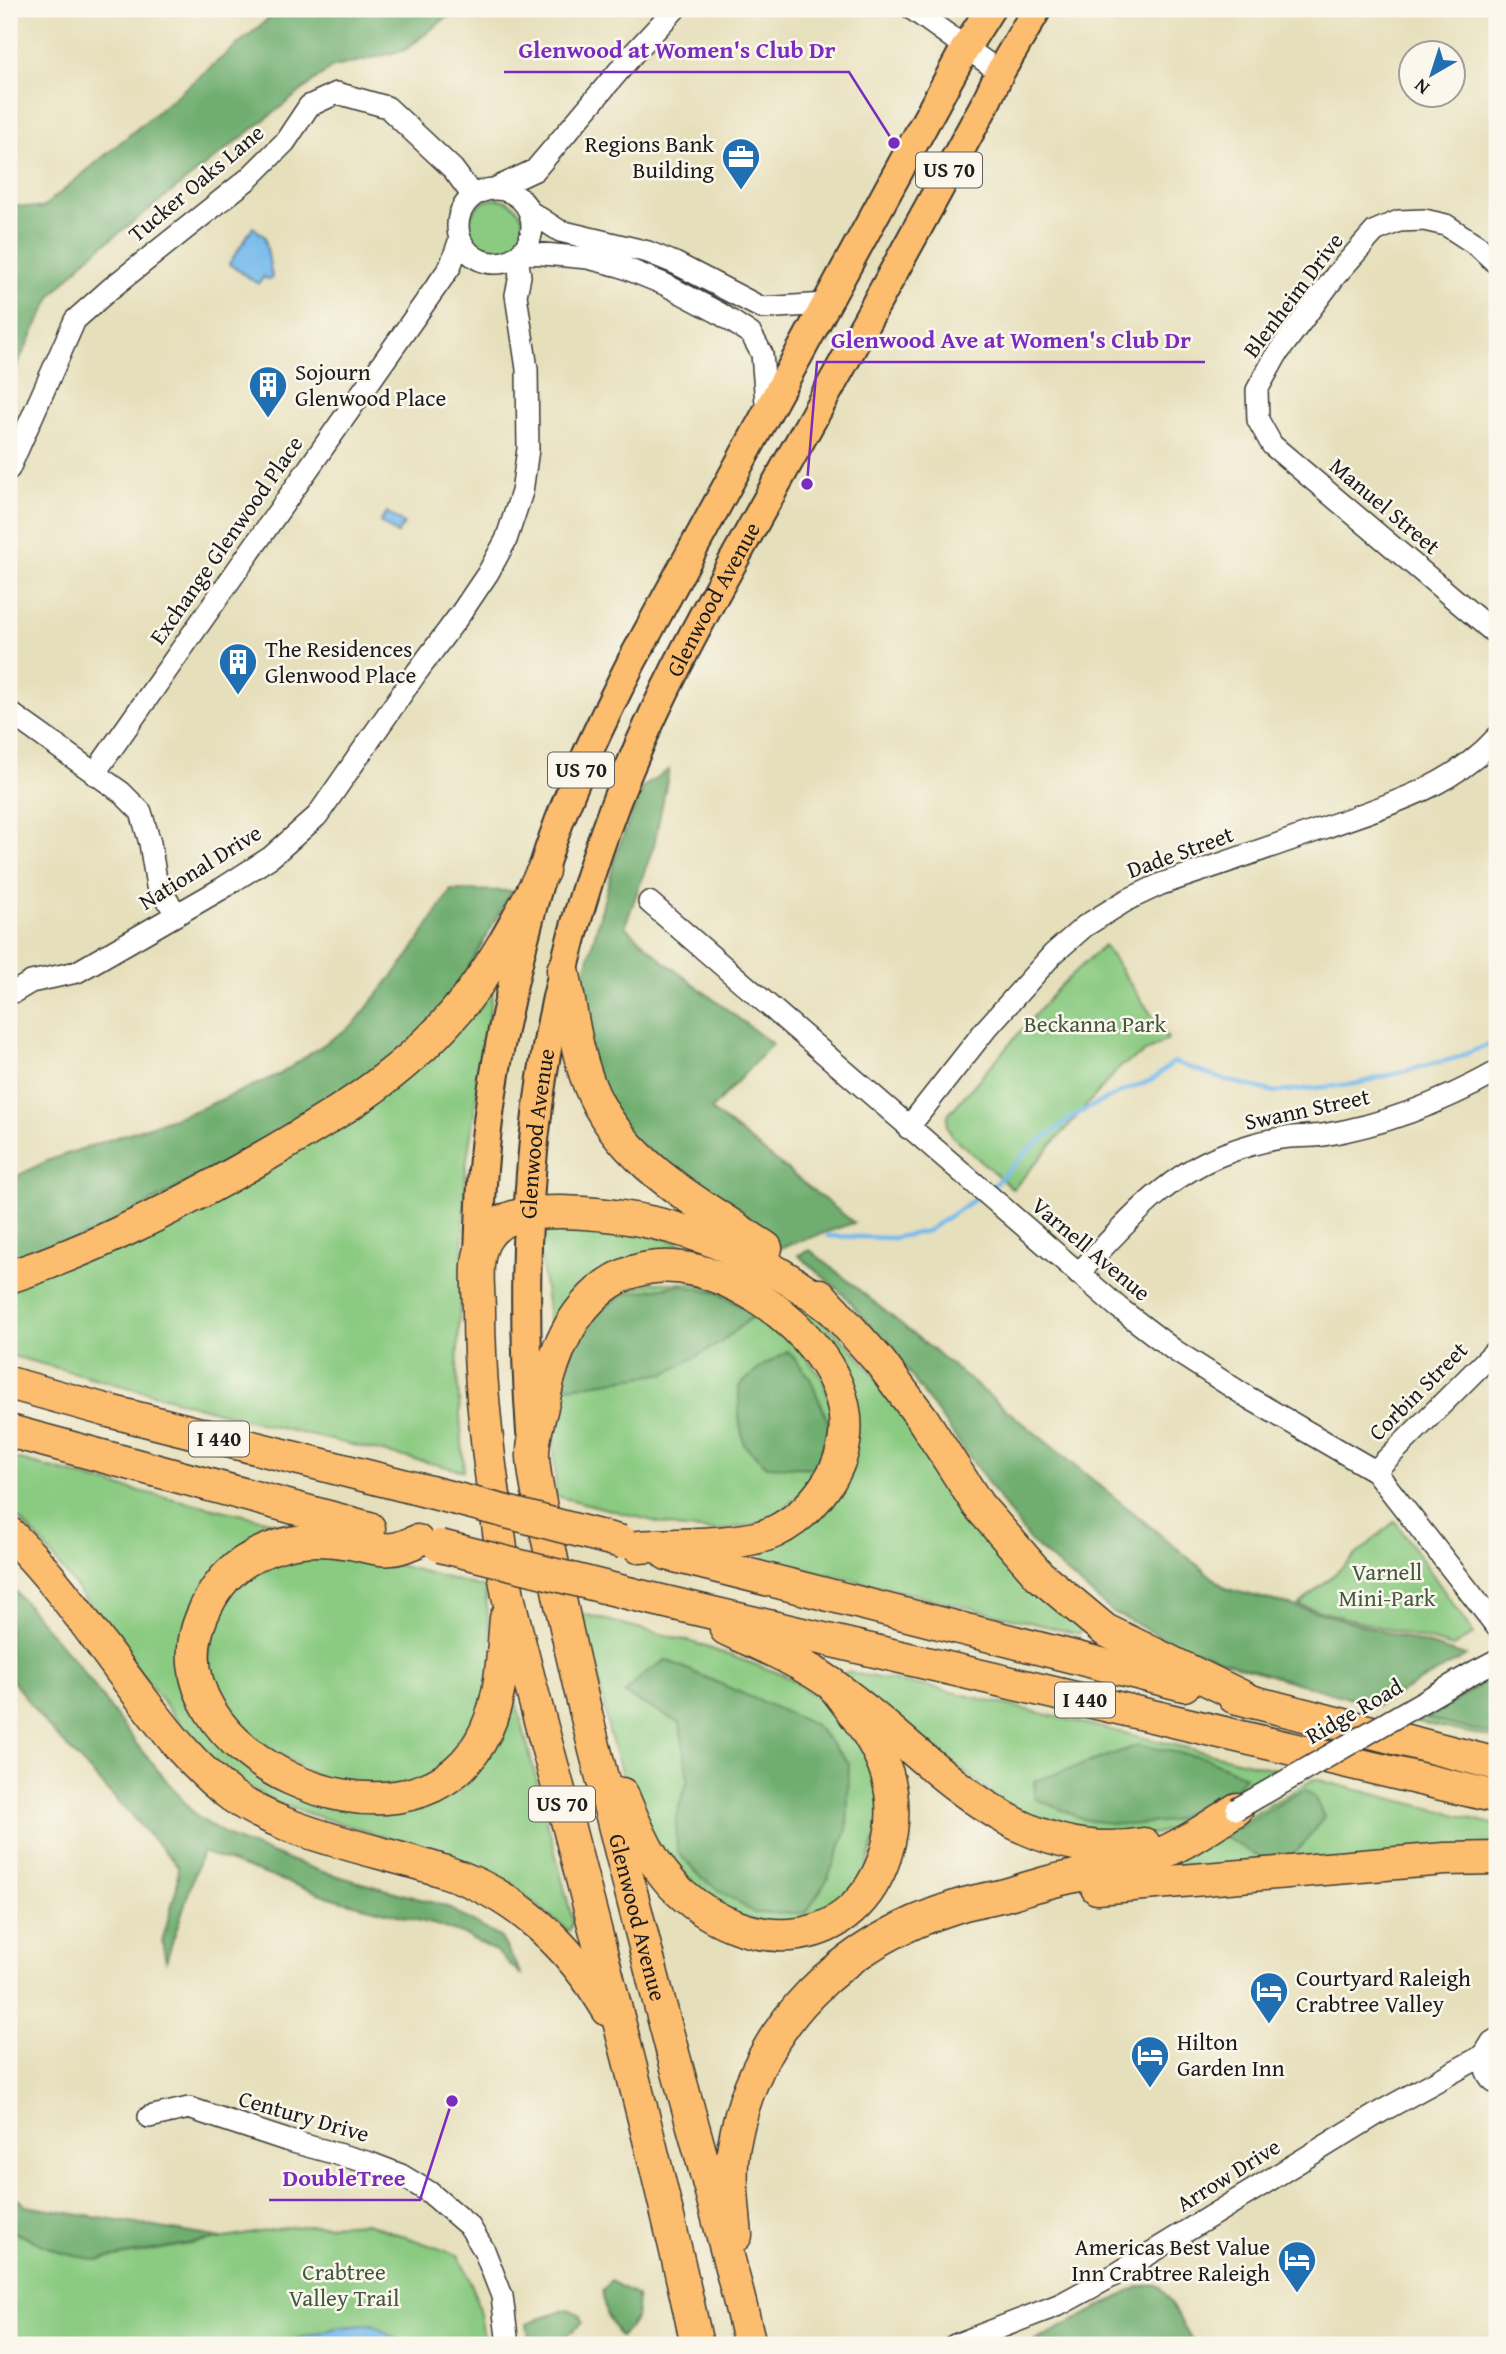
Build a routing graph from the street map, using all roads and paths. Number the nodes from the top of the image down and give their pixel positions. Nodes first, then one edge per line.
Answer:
1 (675, 9) edge
2 (912, 9) edge
3 (990, 9) edge
4 (1037, 9) edge
5 (966, 47) junction
6 (1000, 72) junction
7 (535, 170) junction
8 (484, 192) junction
9 (528, 209) junction
10 (460, 239) junction
11 (519, 254) junction
12 (483, 260) junction
13 (1497, 264) edge
14 (450, 267) junction
15 (516, 295) junction
16 (826, 304) junction
17 (814, 330) junction
18 (850, 351) junction
19 (1258, 405) joint
20 (767, 415) junction
21 (9, 470) edge
22 (1497, 635) edge
23 (9, 712) edge
24 (1497, 737) edge
25 (94, 774) junction
26 (543, 871) junction
27 (649, 902) dead end
28 (177, 914) junction
29 (563, 970) junction
30 (9, 976) edge
31 (31, 982) junction
32 (9, 993) edge
33 (1497, 1072) edge
34 (908, 1128) junction
35 (528, 1214) junction
36 (479, 1254) junction
37 (1078, 1274) junction
38 (9, 1277) edge
39 (835, 1311) junction
40 (1497, 1349) edge
41 (9, 1383) edge
42 (9, 1431) edge
43 (533, 1453) junction
44 (1376, 1471) junction
45 (9, 1533) edge
46 (429, 1544) junction
47 (631, 1545) junction
48 (508, 1596) junction
49 (671, 1604) junction
50 (1497, 1628) edge
51 (1497, 1660) edge
52 (832, 1684) junction
53 (1253, 1702) junction
54 (584, 1706) junction
55 (1497, 1764) edge
56 (1497, 1797) edge
57 (1237, 1809) junction
58 (1497, 1858) edge
59 (1005, 1895) junction
60 (622, 2032) junction
61 (1491, 2047) edge
62 (1497, 2083) edge
63 (149, 2117) dead end
64 (741, 2306) junction
65 (508, 2345) edge
66 (697, 2345) edge
67 (750, 2345) edge
68 (955, 2345) edge

1 - 7 street
2 - 5 street
3 - 5 main road, Glenwood Avenue / US 70
4 - 6 main road, Glenwood Avenue / US 70
5 - 6 street
5 - 16 main road, Glenwood Avenue / US 70
6 - 18 main road, Glenwood Avenue / US 70
7 - 8 street
7 - 9 street
8 - 9 street
8 - 10 street
8 - 21 street, Tucker Oaks Lane
9 - 11 street
9 - 16 street
10 - 12 street
10 - 14 street, Exchange Glenwood Place
11 - 12 street
11 - 15 street, National Drive
11 - 20 street
12 - 14 street
12 - 15 street
13 - 19 street, Blenheim Drive
14 - 25 street, Exchange Glenwood Place
15 - 28 street, National Drive
16 - 17 main road, Glenwood Avenue / US 70
17 - 18 main road
17 - 20 main road, Glenwood Avenue / US 70
18 - 29 main road, Glenwood Avenue / US 70
19 - 22 street, Manuel Street
20 - 26 main road, Glenwood Avenue / US 70
23 - 25 street
24 - 34 street, Dade Street
25 - 28 street
26 - 36 main road, Glenwood Avenue / US 70
26 - 38 highway
27 - 34 street, Varnell Avenue
28 - 31 street, National Drive
29 - 35 main road, Glenwood Avenue / US 70
29 - 39 highway
30 - 31 street, National Drive
31 - 32 street, National Drive
33 - 37 street, Swann Street
34 - 37 street, Varnell Avenue
35 - 36 highway
35 - 39 highway
35 - 43 main road, Glenwood Avenue / US 70
36 - 48 highway, Glenwood Avenue / US 70
37 - 44 street, Varnell Avenue
39 - 53 highway
40 - 44 street, Corbin Street
41 - 47 highway, I 440, bridge
42 - 46 highway, I 440
43 - 47 highway
43 - 54 highway, Glenwood Avenue / US 70
44 - 50 street, Varnell Avenue
45 - 60 highway
46 - 48 highway
46 - 49 highway, I 440, bridge
47 - 53 highway, I 440
48 - 60 highway, Glenwood Avenue / US 70
49 - 52 highway
49 - 56 highway, I 440
51 - 57 street, Ridge Road, bridge
52 - 54 highway
52 - 57 highway
53 - 55 highway, I 440
54 - 64 highway, Glenwood Avenue / US 70
57 - 59 highway
58 - 59 highway
59 - 64 highway
60 - 66 highway, Glenwood Avenue / US 70
61 - 62 street, Arrow Drive
61 - 68 street, Arrow Drive
63 - 65 street, Century Drive
64 - 67 highway, Glenwood Avenue / US 70

